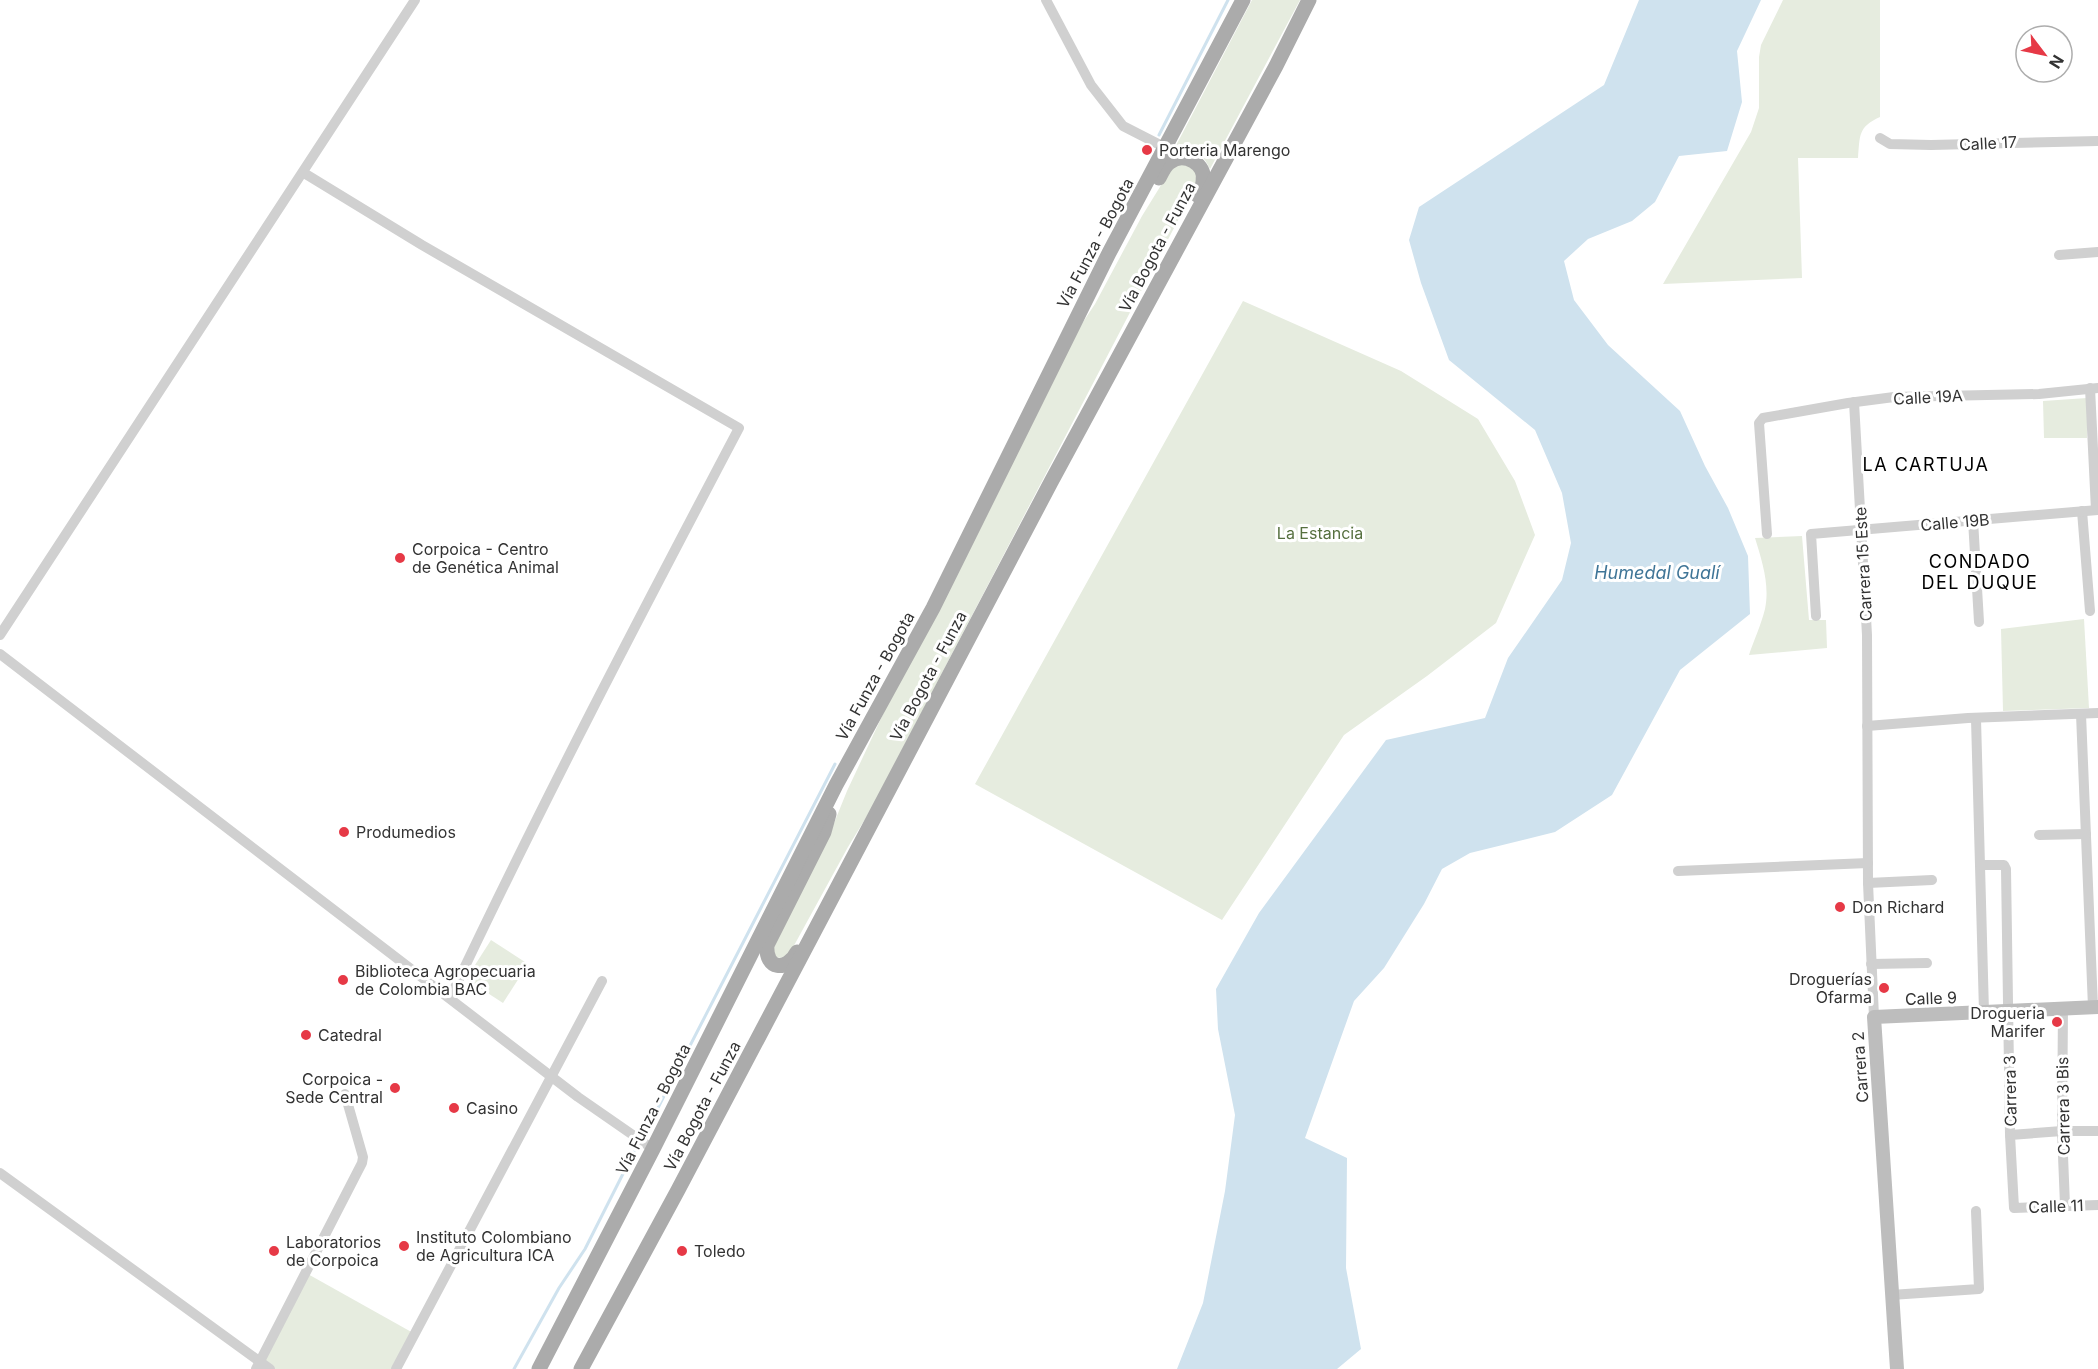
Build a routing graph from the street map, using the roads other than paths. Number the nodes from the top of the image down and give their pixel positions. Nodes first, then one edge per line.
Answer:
1 (415, 0) edge
2 (1046, 0) edge
3 (1243, 0) edge
4 (1309, 0) edge
5 (1880, 138) dead end
6 (2098, 141) edge
7 (1166, 148) junction
8 (304, 173) junction
9 (2098, 252) edge
10 (2059, 255) dead end
11 (1065, 340) junction
12 (1116, 362) junction
13 (2094, 388) edge
14 (1854, 402) junction
15 (2097, 510) edge
16 (2082, 511) junction
17 (1973, 520) junction
18 (1861, 531) junction
19 (1767, 534) dead end
20 (2090, 611) dead end
21 (1816, 616) dead end
22 (1979, 622) dead end
23 (0, 635) edge
24 (0, 654) edge
25 (2098, 713) edge
26 (2080, 714) junction
27 (1976, 719) junction
28 (1867, 726) junction
29 (836, 785) junction
30 (870, 825) junction
31 (2086, 834) junction
32 (2039, 835) dead end
33 (1868, 863) junction
34 (1981, 865) junction
35 (1678, 871) dead end
36 (1932, 880) dead end
37 (1868, 883) junction
38 (1928, 963) dead end
39 (1871, 964) junction
40 (602, 981) dead end
41 (450, 998) junction
42 (2062, 1007) junction
43 (2095, 1007) edge
44 (2009, 1011) junction
45 (1984, 1012) junction
46 (1874, 1017) junction
47 (552, 1077) junction
48 (345, 1094) dead end
49 (2062, 1131) junction
50 (2098, 1131) edge
51 (2010, 1135) junction
52 (653, 1149) junction
53 (0, 1173) edge
54 (2065, 1205) junction
55 (2098, 1205) edge
56 (2014, 1208) joint
57 (1976, 1211) dead end
58 (586, 1279) junction
59 (1891, 1295) junction
60 (258, 1366) edge
61 (270, 1369) edge
62 (396, 1369) edge
63 (531, 1369) edge
64 (539, 1369) edge
65 (580, 1369) edge
66 (1897, 1369) edge

1 - 8 street
2 - 7 street
3 - 7 main road, Vía Funza - Bogota
4 - 12 main road, Vía Bogota - Funza
5 - 6 street, Calle 17
7 - 11 main road, Vía Funza - Bogota
8 - 23 street
8 - 41 street
9 - 10 street
11 - 12 main road
11 - 29 main road, Vía Funza - Bogota
12 - 30 main road, Vía Bogota - Funza
13 - 14 street, Calle 19A
13 - 15 street
14 - 18 street, Carrera 15 Este
14 - 19 street, Calle 19A
15 - 16 street, Calle 19B
16 - 17 street, Calle 19B
16 - 20 street
17 - 18 street, Calle 19B
17 - 22 street
18 - 21 street, Calle 19B
18 - 28 street, Carrera 15 Este
24 - 41 street
25 - 26 street
26 - 27 street
26 - 31 street
27 - 28 street
27 - 34 street
28 - 33 street, Carrera 2
29 - 30 main road
29 - 52 main road, Vía Funza - Bogota
30 - 65 main road, Vía Bogota - Funza
31 - 32 street
31 - 43 street
33 - 35 street
33 - 37 street, Carrera 2
34 - 44 street, Carrera 3
34 - 45 street
36 - 37 street
37 - 39 street, Carrera 2
38 - 39 street
39 - 46 street, Carrera 2
40 - 47 street
41 - 47 street
42 - 43 main road, Calle 9
42 - 44 main road, Calle 9
42 - 49 street, Carrera 3 Bis
44 - 45 main road, Calle 9
44 - 51 street, Carrera 3
45 - 46 main road, Calle 9
46 - 59 main road, Carrera 2
47 - 52 street
47 - 62 street
48 - 60 street
49 - 50 street
49 - 51 street
49 - 54 street, Carrera 3 Bis
51 - 56 street, Carrera 3
52 - 58 main road, Vía Funza - Bogota
53 - 60 street
54 - 55 street, Calle 11
54 - 56 street, Calle 11
57 - 59 street
58 - 63 main road
58 - 64 main road, Vía Funza - Bogota
59 - 66 main road, Carrera 2
60 - 61 street

